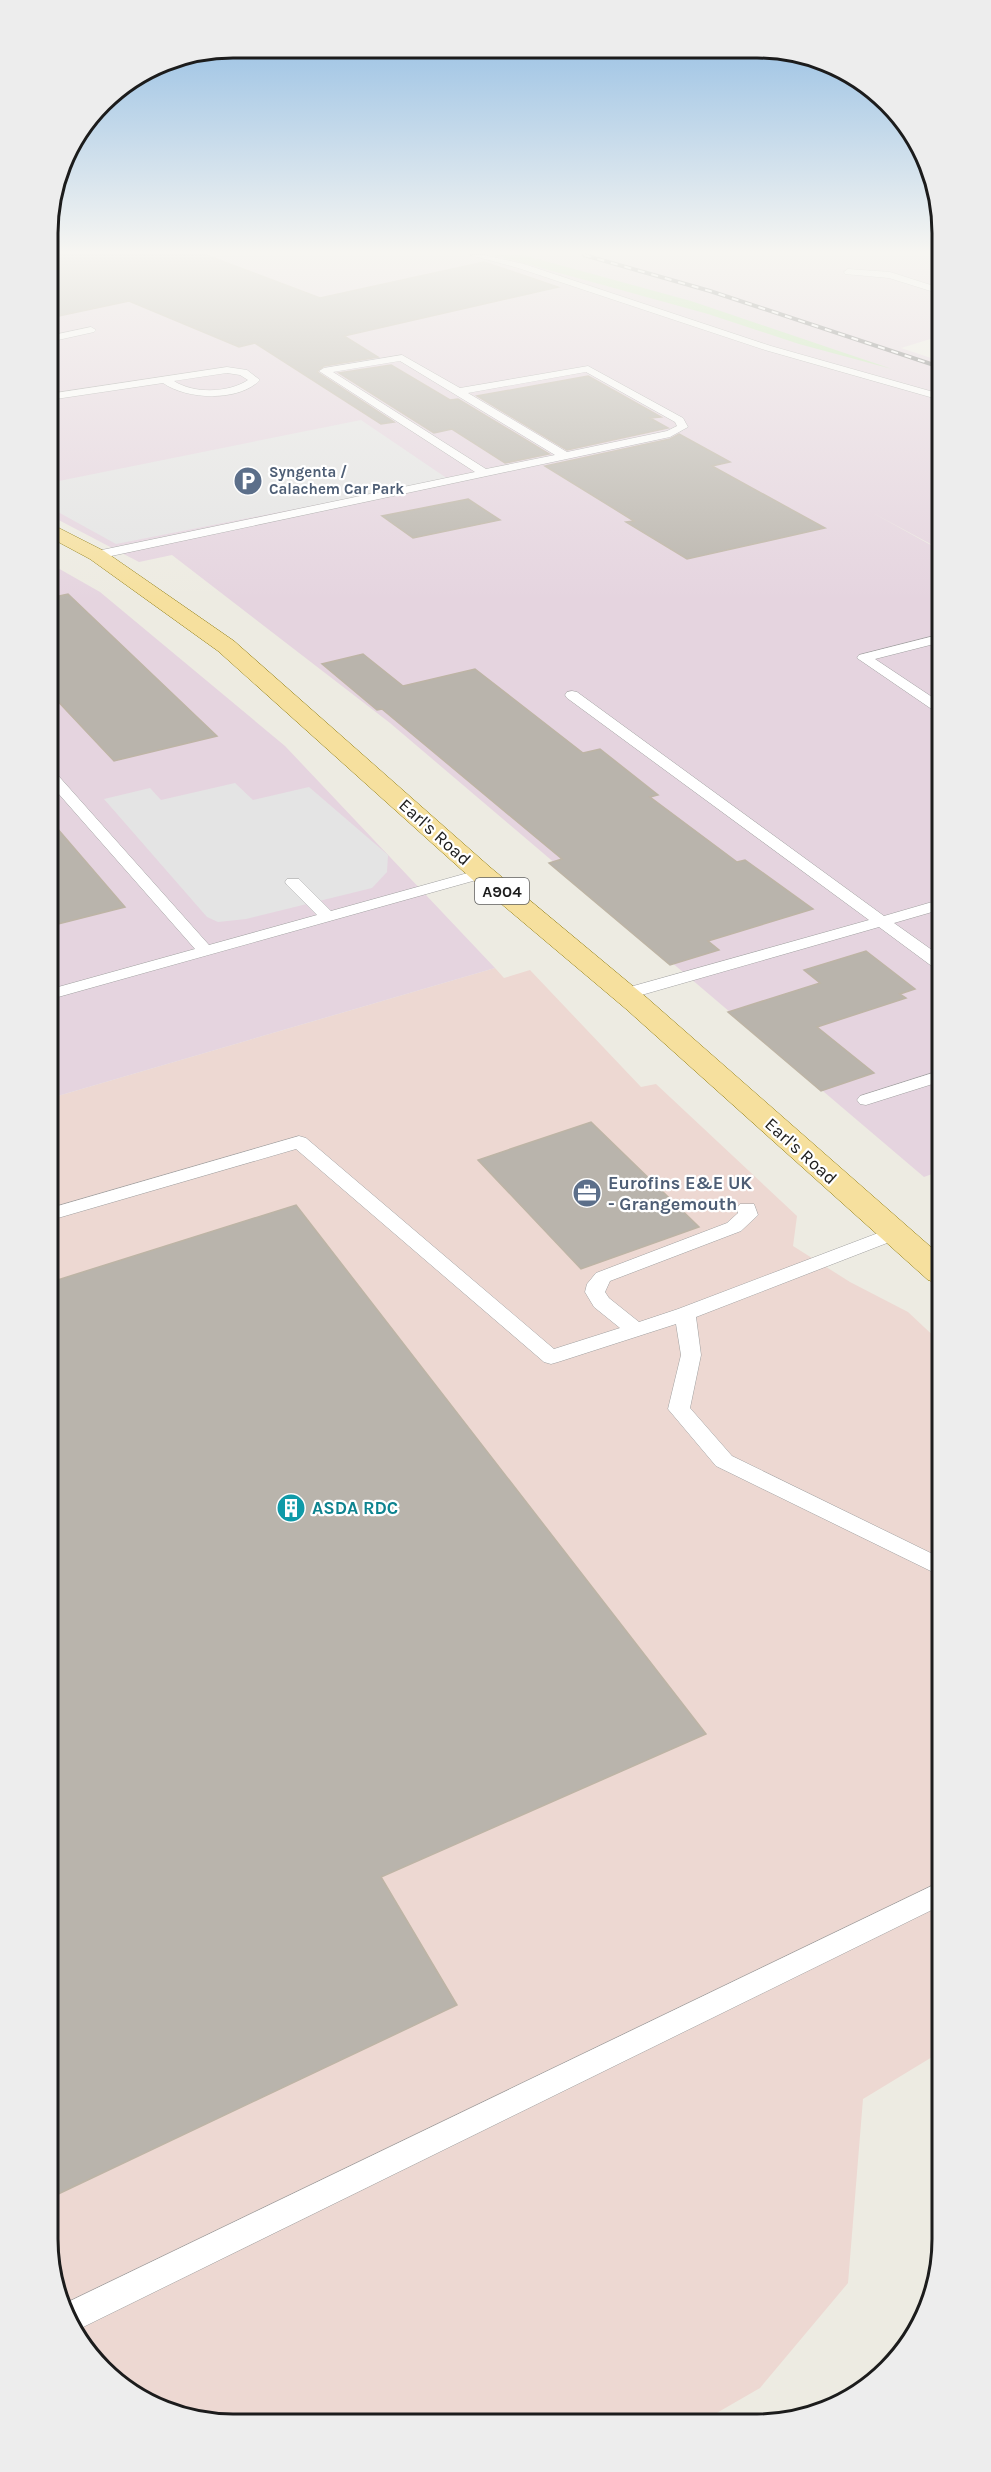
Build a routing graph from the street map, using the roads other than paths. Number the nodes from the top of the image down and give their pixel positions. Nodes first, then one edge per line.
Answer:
1 (224, 370) edge
2 (229, 370) edge
3 (328, 370) edge
4 (422, 370) edge
5 (580, 370) edge
6 (590, 370) edge
7 (847, 370) edge
8 (165, 379) junction
9 (457, 392) junction
10 (59, 395) edge
11 (932, 395) edge
12 (565, 456) junction
13 (484, 473) junction
14 (59, 534) edge
15 (97, 555) junction
16 (932, 641) edge
17 (572, 695) dead end
18 (932, 703) edge
19 (59, 785) edge
20 (482, 874) junction
21 (293, 882) dead end
22 (932, 908) edge
23 (328, 917) junction
24 (883, 921) junction
25 (206, 951) junction
26 (932, 958) edge
27 (59, 992) edge
28 (625, 994) junction
29 (932, 1078) edge
30 (866, 1100) dead end
31 (747, 1208) dead end
32 (59, 1212) edge
33 (893, 1234) junction
34 (932, 1267) edge
35 (685, 1314) junction
36 (636, 1330) junction
37 (932, 1564) edge
38 (932, 1897) edge
39 (76, 2315) edge

1 - 8 lane
2 - 8 lane
3 - 13 lane
4 - 9 lane
5 - 9 lane
6 - 12 lane
7 - 11 lane
8 - 10 lane
9 - 12 lane
12 - 13 lane
13 - 15 lane
14 - 15 main road, Earl's Road / A904
15 - 20 main road, Earl's Road / A904
16 - 18 lane
17 - 24 lane
19 - 25 lane
20 - 23 lane
20 - 28 main road, Earl's Road / A904
21 - 23 lane
22 - 24 lane
23 - 25 lane
24 - 26 lane
24 - 28 lane
25 - 27 lane
28 - 33 main road, Earl's Road / A904
29 - 30 lane
31 - 36 lane
32 - 36 lane
33 - 34 main road, Earl's Road / A904
33 - 35 lane
35 - 36 lane
35 - 37 lane
38 - 39 lane

